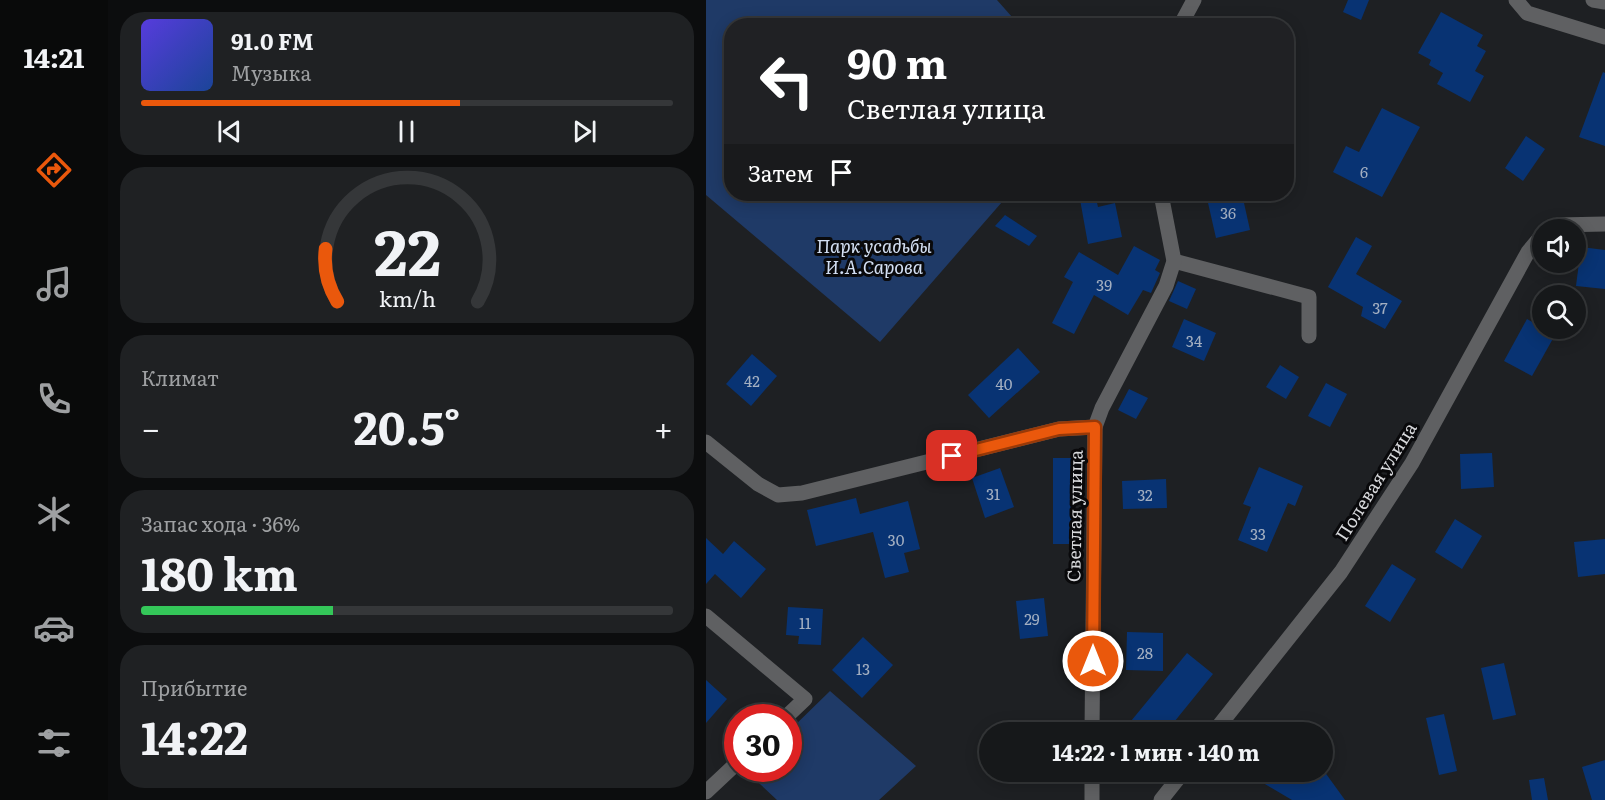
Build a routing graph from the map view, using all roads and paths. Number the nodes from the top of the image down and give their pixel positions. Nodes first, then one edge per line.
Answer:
1 (1194, 0) edge
2 (1516, 0) edge
3 (1593, 0) edge
4 (1604, 2) edge
5 (1184, 18) edge
6 (1604, 37) edge
7 (1162, 201) edge
8 (1586, 224) edge
9 (1604, 224) edge
10 (1532, 247) edge
11 (1174, 261) junction
12 (1309, 336) dead end
13 (1095, 427) junction
14 (706, 442) edge
15 (706, 616) edge
16 (800, 704) edge
17 (1092, 722) edge
18 (1222, 722) edge
19 (724, 775) edge
20 (1092, 782) edge
21 (1175, 782) edge
22 (706, 792) edge
23 (1092, 800) edge
24 (1161, 800) edge

1 - 5 street
2 - 6 street
3 - 4 street
7 - 11 street
8 - 9 street
10 - 18 street, Полевая улица
11 - 12 street
11 - 13 street
13 - 14 street, Светлая улица
13 - 17 street, Светлая улица
15 - 16 street
19 - 22 street
20 - 23 street
21 - 24 street

